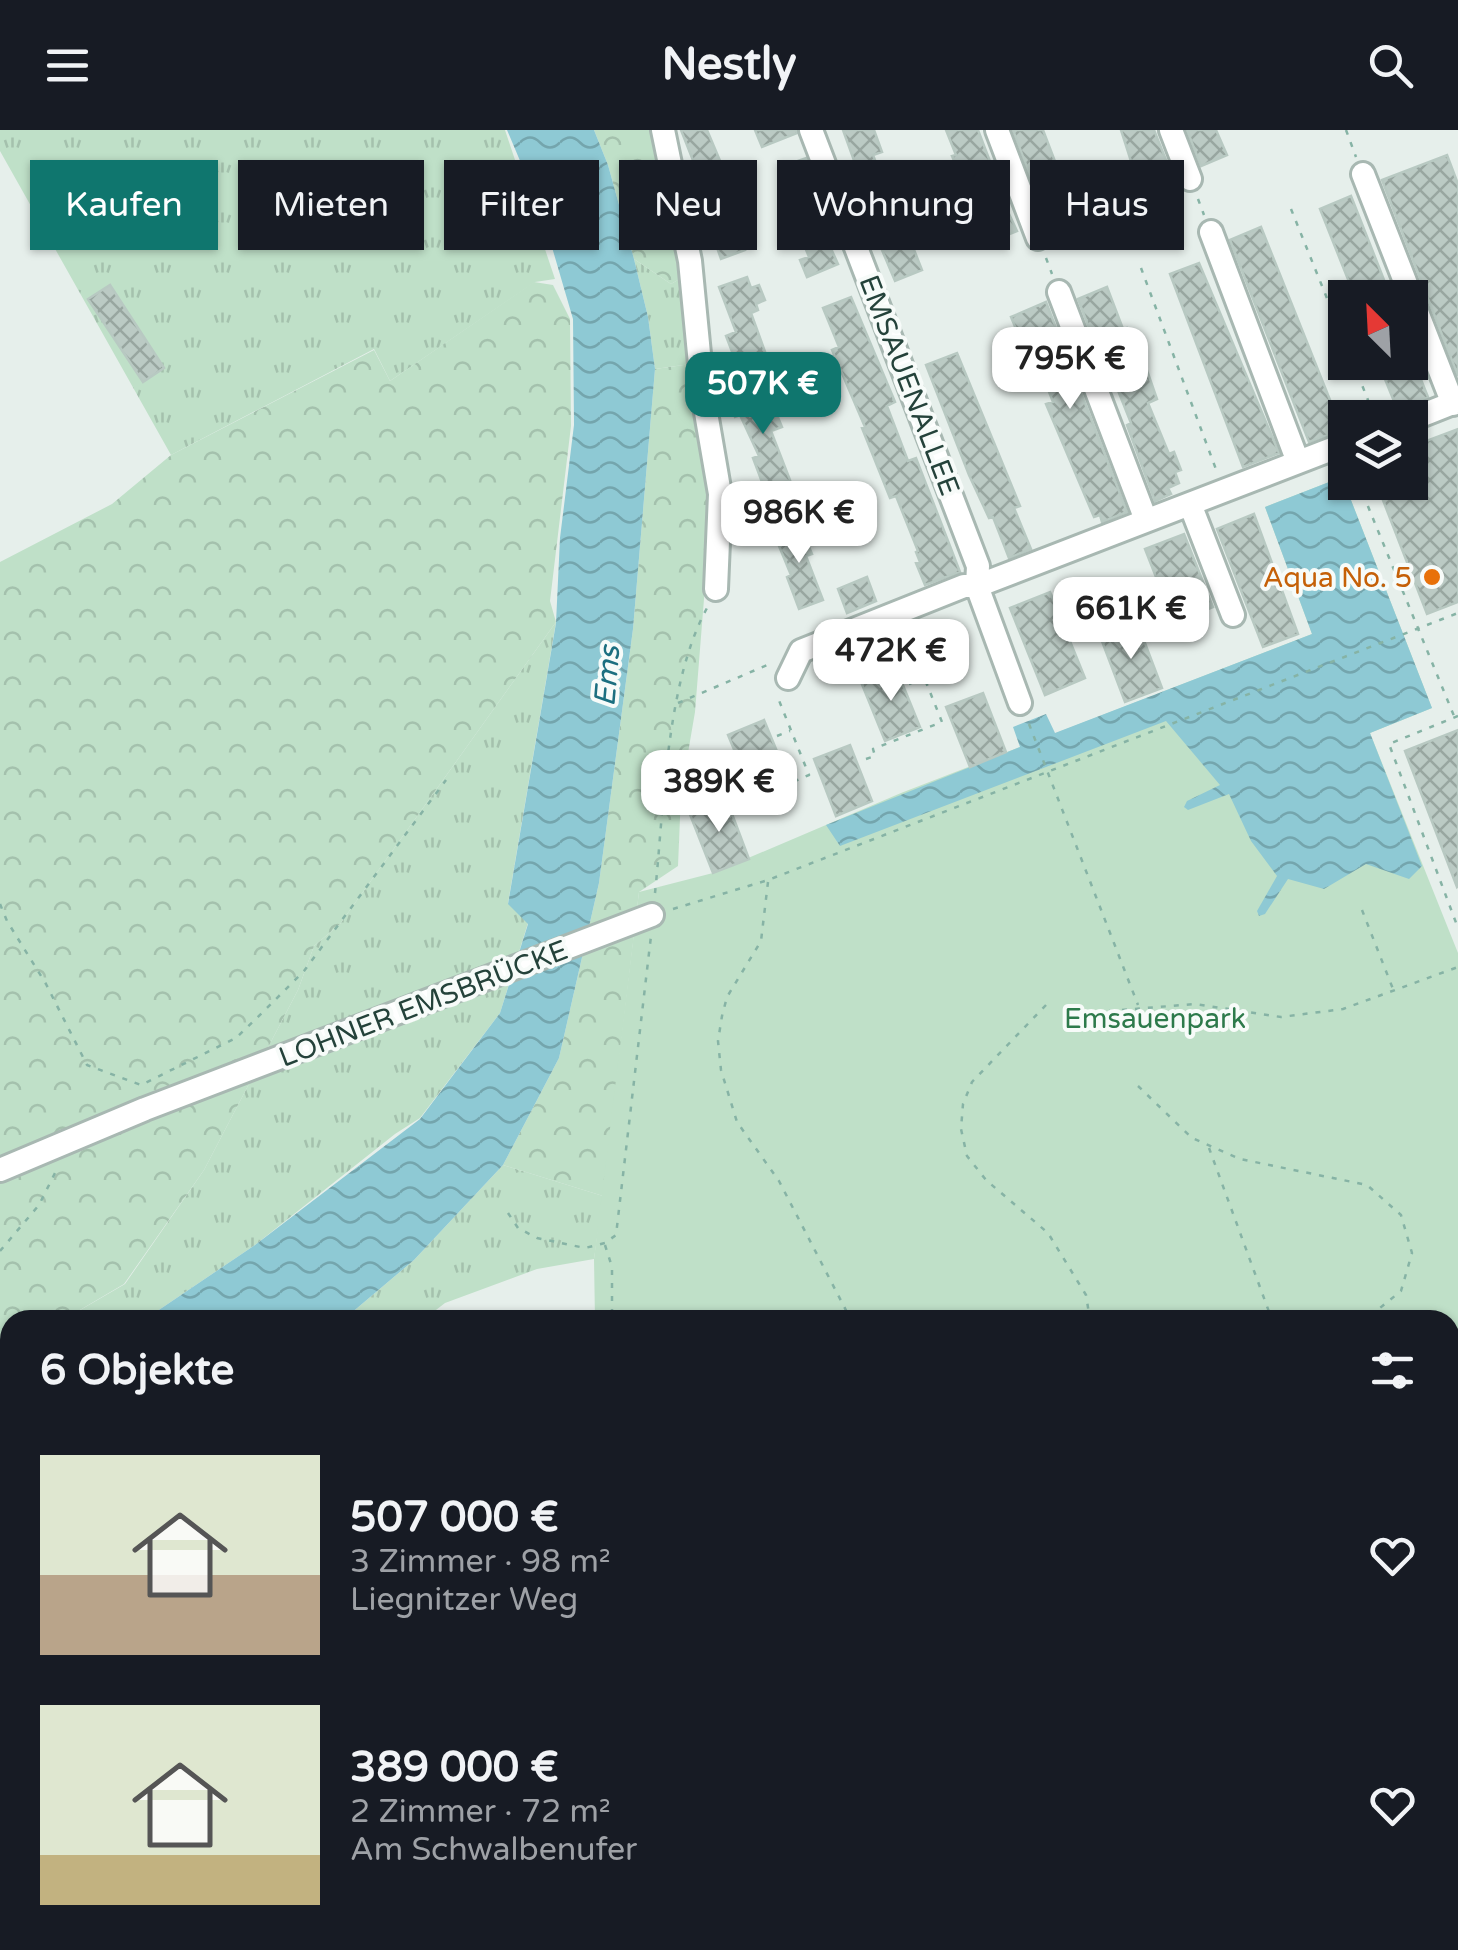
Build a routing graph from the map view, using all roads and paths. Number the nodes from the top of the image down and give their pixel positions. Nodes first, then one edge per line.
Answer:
1 (664, 130) edge
2 (811, 130) edge
3 (997, 130) edge
4 (1171, 130) edge
5 (1346, 130) edge
6 (1363, 174) joint
7 (1190, 179) joint
8 (1291, 209) dead end
9 (1030, 217) edge
10 (1211, 232) joint
11 (1043, 250) edge
12 (1141, 268) dead end
13 (1059, 292) joint
14 (1328, 302) edge
15 (1455, 402) edge
16 (1428, 413) edge
17 (1328, 451) edge
18 (1298, 462) junction
19 (1224, 492) junction
20 (1365, 500) edge
21 (1190, 504) junction
22 (1146, 520) junction
23 (976, 586) junction
24 (716, 589) joint
25 (898, 612) junction
26 (1458, 614) edge
27 (1233, 615) dead end
28 (1418, 628) junction
29 (801, 651) junction
30 (788, 678) joint
31 (924, 678) junction
32 (908, 684) dead end
33 (677, 704) junction
34 (1024, 712) joint
35 (1456, 717) edge
36 (791, 730) junction
37 (778, 736) dead end
38 (866, 759) dead end
39 (1045, 769) junction
40 (446, 780) dead end
41 (740, 811) dead end
42 (768, 880) junction
43 (0, 904) edge
44 (1362, 910) dead end
45 (652, 920) junction
46 (1458, 928) edge
47 (1458, 968) edge
48 (1393, 991) junction
49 (1046, 1004) dead end
50 (1138, 1007) junction
51 (1109, 1011) dead end
52 (1138, 1086) dead end
53 (1208, 1145) junction
54 (62, 1159) dead end
55 (0, 1170) edge
56 (508, 1213) dead end
57 (605, 1243) junction
58 (0, 1251) edge
59 (612, 1310) edge
60 (846, 1310) edge
61 (1088, 1310) edge
62 (1268, 1310) edge
63 (1377, 1310) edge

1 - 24 street
2 - 23 street, EMSAUENALLEE
3 - 9 street
4 - 7 street
5 - 6 path
6 - 15 street
7 - 10 path
8 - 14 path
10 - 18 street
11 - 13 path
12 - 19 path
13 - 22 street
15 - 16 street
17 - 18 street
18 - 19 street
19 - 21 street
20 - 28 path
21 - 22 street
21 - 27 street
22 - 23 street
23 - 25 street
23 - 34 street, EMSAUENALLEE
24 - 33 path
25 - 29 street
25 - 31 path
26 - 28 path
28 - 35 path
28 - 39 path
29 - 30 street
29 - 33 path
30 - 36 path
31 - 32 path
31 - 38 path
33 - 45 path
34 - 39 path
35 - 46 path
36 - 37 path
36 - 41 path
39 - 42 path
39 - 50 path
40 - 43 path
42 - 45 path
42 - 60 path
44 - 48 path
45 - 55 street, LOHNER EMSBRÜCKE
45 - 57 path
47 - 48 path
48 - 50 path
49 - 61 path
50 - 51 path
52 - 53 path
53 - 62 path
53 - 63 path
54 - 58 path
56 - 57 path
57 - 59 path

